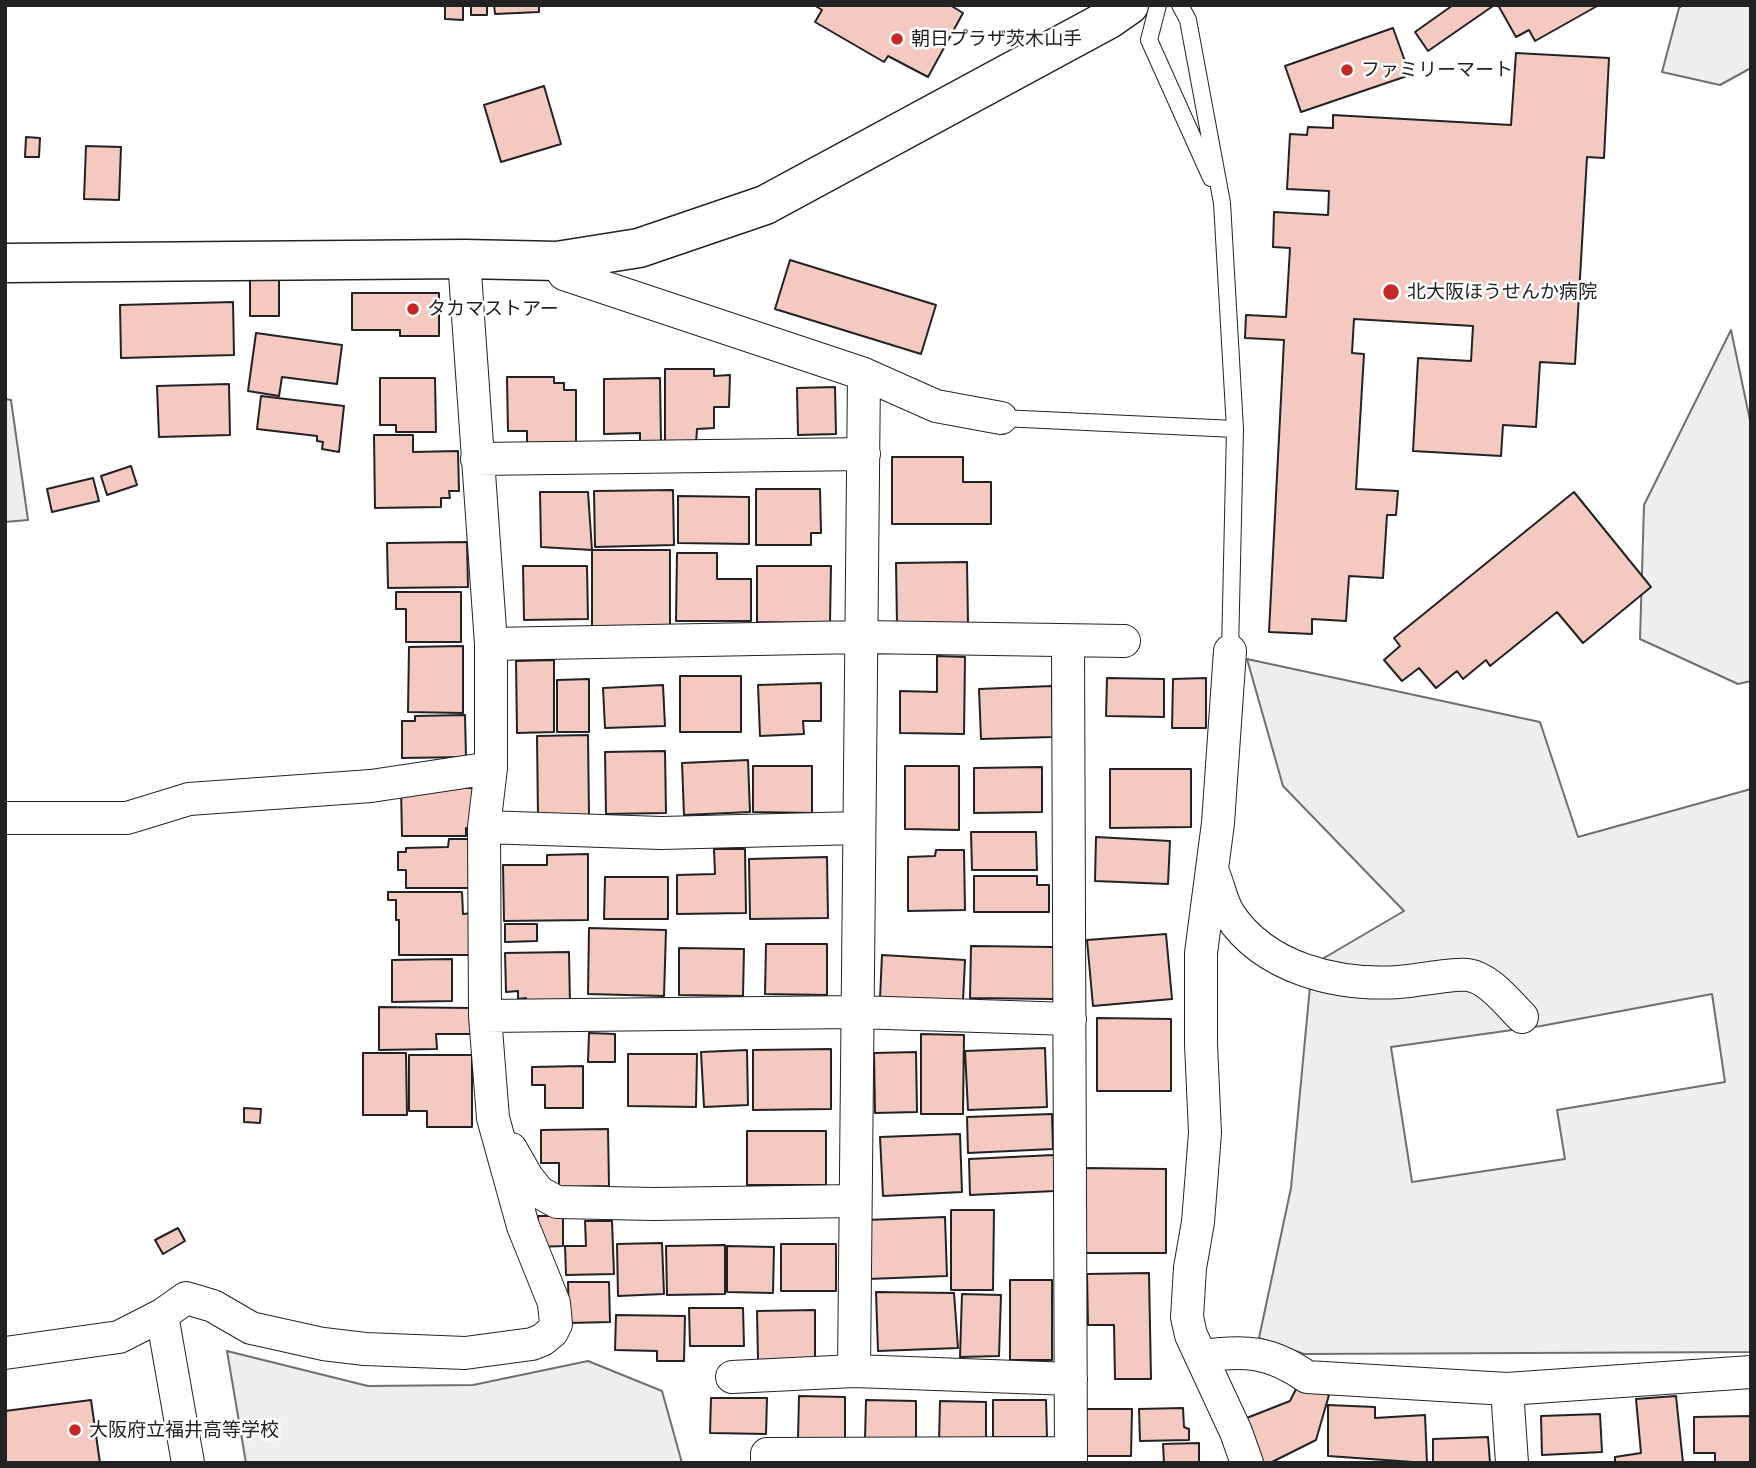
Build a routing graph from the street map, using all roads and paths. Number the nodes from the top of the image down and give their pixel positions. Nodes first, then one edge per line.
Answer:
1 (1129, 5) edge
2 (1158, 5) edge
3 (1180, 5) edge
4 (1222, 202) junction
5 (464, 259) junction
6 (557, 261) junction
7 (5, 263) edge
8 (864, 374) junction
9 (1001, 418) joint
10 (1235, 429) junction
11 (864, 454) junction
12 (477, 459) junction
13 (862, 638) junction
14 (1124, 641) dead end
15 (1068, 642) junction
16 (491, 644) junction
17 (1230, 651) joint
18 (491, 768) junction
19 (5, 818) edge
20 (484, 827) junction
21 (859, 828) junction
22 (1213, 872) junction
23 (857, 1012) junction
24 (485, 1016) junction
25 (1522, 1017) dead end
26 (1070, 1019) junction
27 (493, 1118) junction
28 (855, 1201) junction
29 (162, 1315) junction
30 (5, 1353) edge
31 (1200, 1356) junction
32 (854, 1371) junction
33 (1751, 1371) edge
34 (732, 1377) dead end
35 (1071, 1379) junction
36 (1507, 1389) junction
37 (1071, 1458) edge
38 (188, 1463) edge
39 (767, 1463) edge
40 (1247, 1463) edge
41 (1511, 1463) edge

1 - 6 street
2 - 4 lane
3 - 4 lane
4 - 10 lane
5 - 6 street
5 - 7 street
5 - 12 street
6 - 8 street
8 - 9 street
8 - 11 street
9 - 10 lane
10 - 17 lane
11 - 12 street
11 - 13 street
12 - 16 street
13 - 15 street
13 - 16 street
13 - 21 street
14 - 15 street
15 - 26 street
16 - 18 street
17 - 22 street
18 - 19 street
18 - 20 street
20 - 21 street
20 - 24 street
21 - 23 street
22 - 25 street
22 - 31 street
23 - 24 street
23 - 26 street
23 - 28 street
24 - 27 street
26 - 35 street
27 - 28 street
27 - 29 street
28 - 32 street
29 - 30 street
29 - 38 street
31 - 36 street
31 - 40 street
32 - 34 street
32 - 35 street
33 - 36 street
35 - 37 street
36 - 41 street
37 - 39 street

